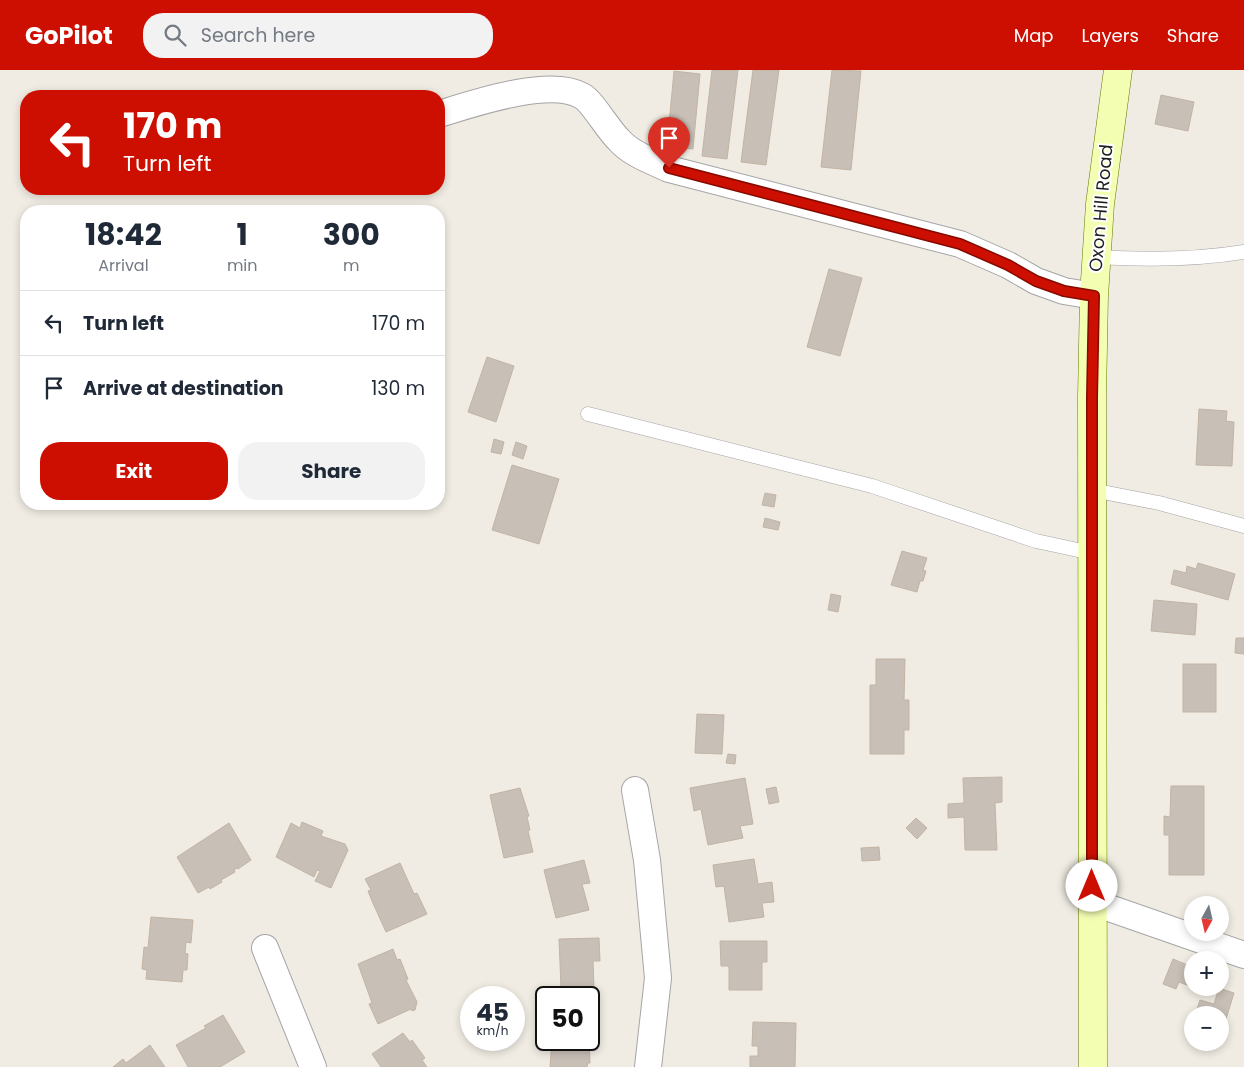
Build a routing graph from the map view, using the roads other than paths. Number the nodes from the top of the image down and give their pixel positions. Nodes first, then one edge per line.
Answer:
1 (1118, 70) edge
2 (445, 112) edge
3 (1244, 252) edge
4 (1096, 257) junction
5 (1094, 296) junction
6 (588, 414) dead end
7 (1092, 490) junction
8 (1244, 526) edge
9 (1092, 553) junction
10 (634, 790) dead end
11 (1092, 902) junction
12 (265, 948) dead end
13 (1244, 955) edge
14 (313, 1067) edge
15 (648, 1067) edge
16 (1093, 1067) edge

1 - 4 main road, Oxon Hill Road
2 - 5 street
3 - 4 lane
4 - 5 main road, Oxon Hill Road
5 - 7 main road, Oxon Hill Road
6 - 9 lane
7 - 8 lane
7 - 9 main road, Oxon Hill Road
9 - 11 main road, Oxon Hill Road
10 - 15 street
11 - 13 street
11 - 16 main road, Oxon Hill Road
12 - 14 street

